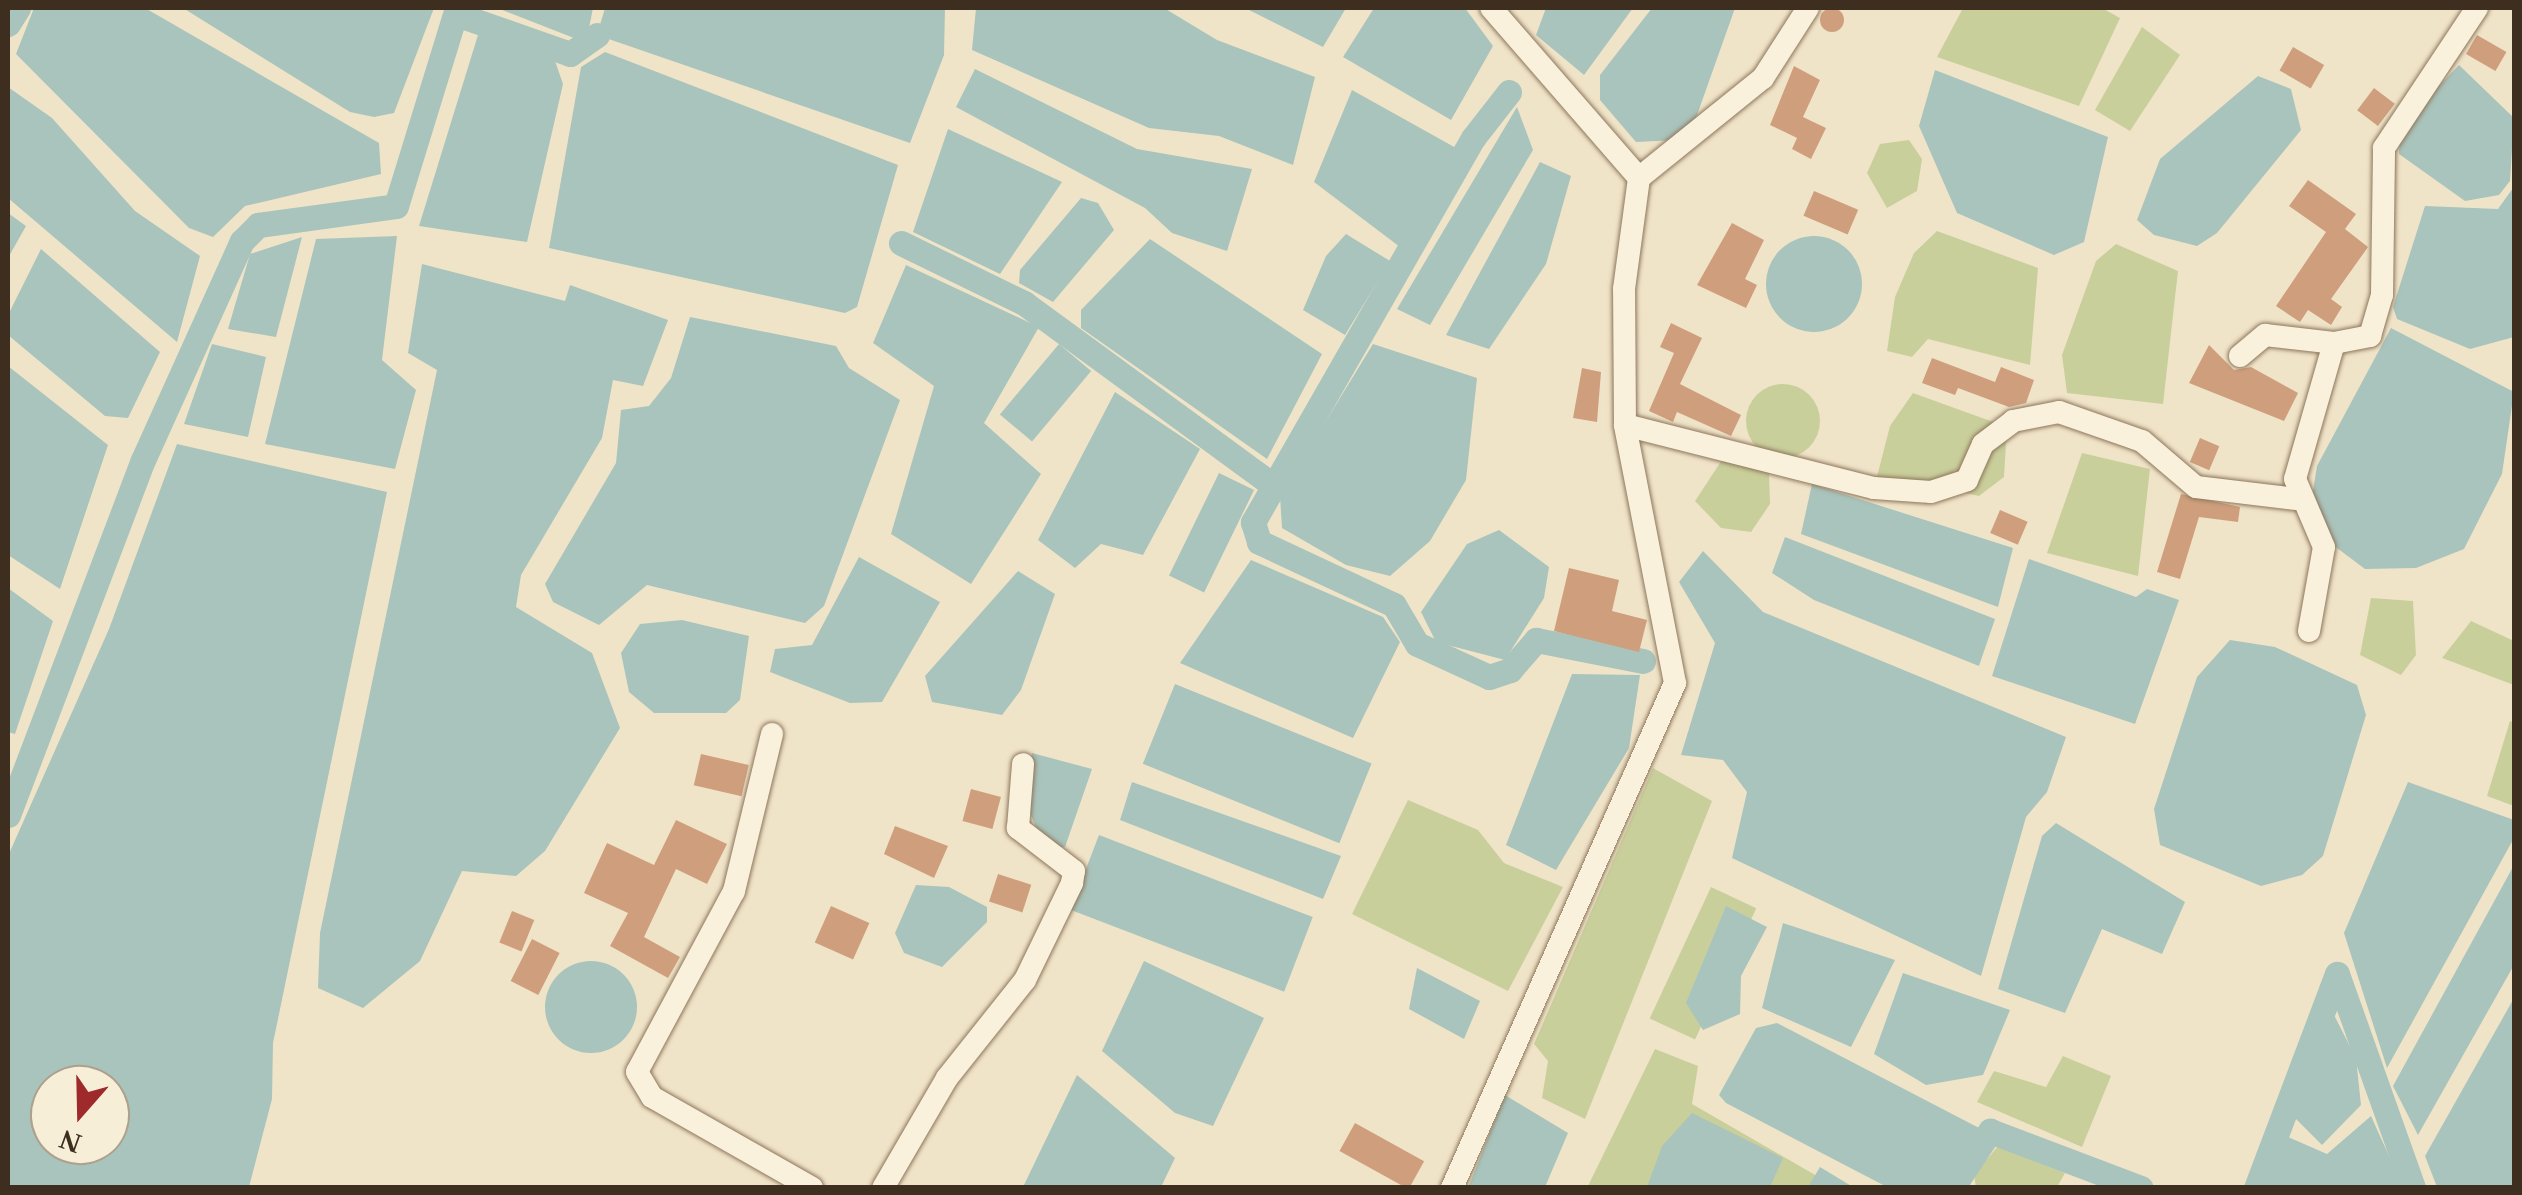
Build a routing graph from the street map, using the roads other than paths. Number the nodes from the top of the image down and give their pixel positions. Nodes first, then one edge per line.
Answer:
1 (1491, 8) edge
2 (1808, 8) edge
3 (2476, 8) edge
4 (1639, 178) junction
5 (2334, 342) junction
6 (2240, 356) dead end
7 (1624, 426) junction
8 (2296, 498) junction
9 (2309, 631) dead end
10 (772, 734) dead end
11 (1023, 764) dead end
12 (812, 1188) edge
13 (883, 1188) edge
14 (1452, 1188) edge

1 - 4 street
2 - 4 street
3 - 5 street
4 - 7 street
5 - 6 street
5 - 8 street
7 - 8 street
7 - 14 street
8 - 9 street
10 - 12 street
11 - 13 street

